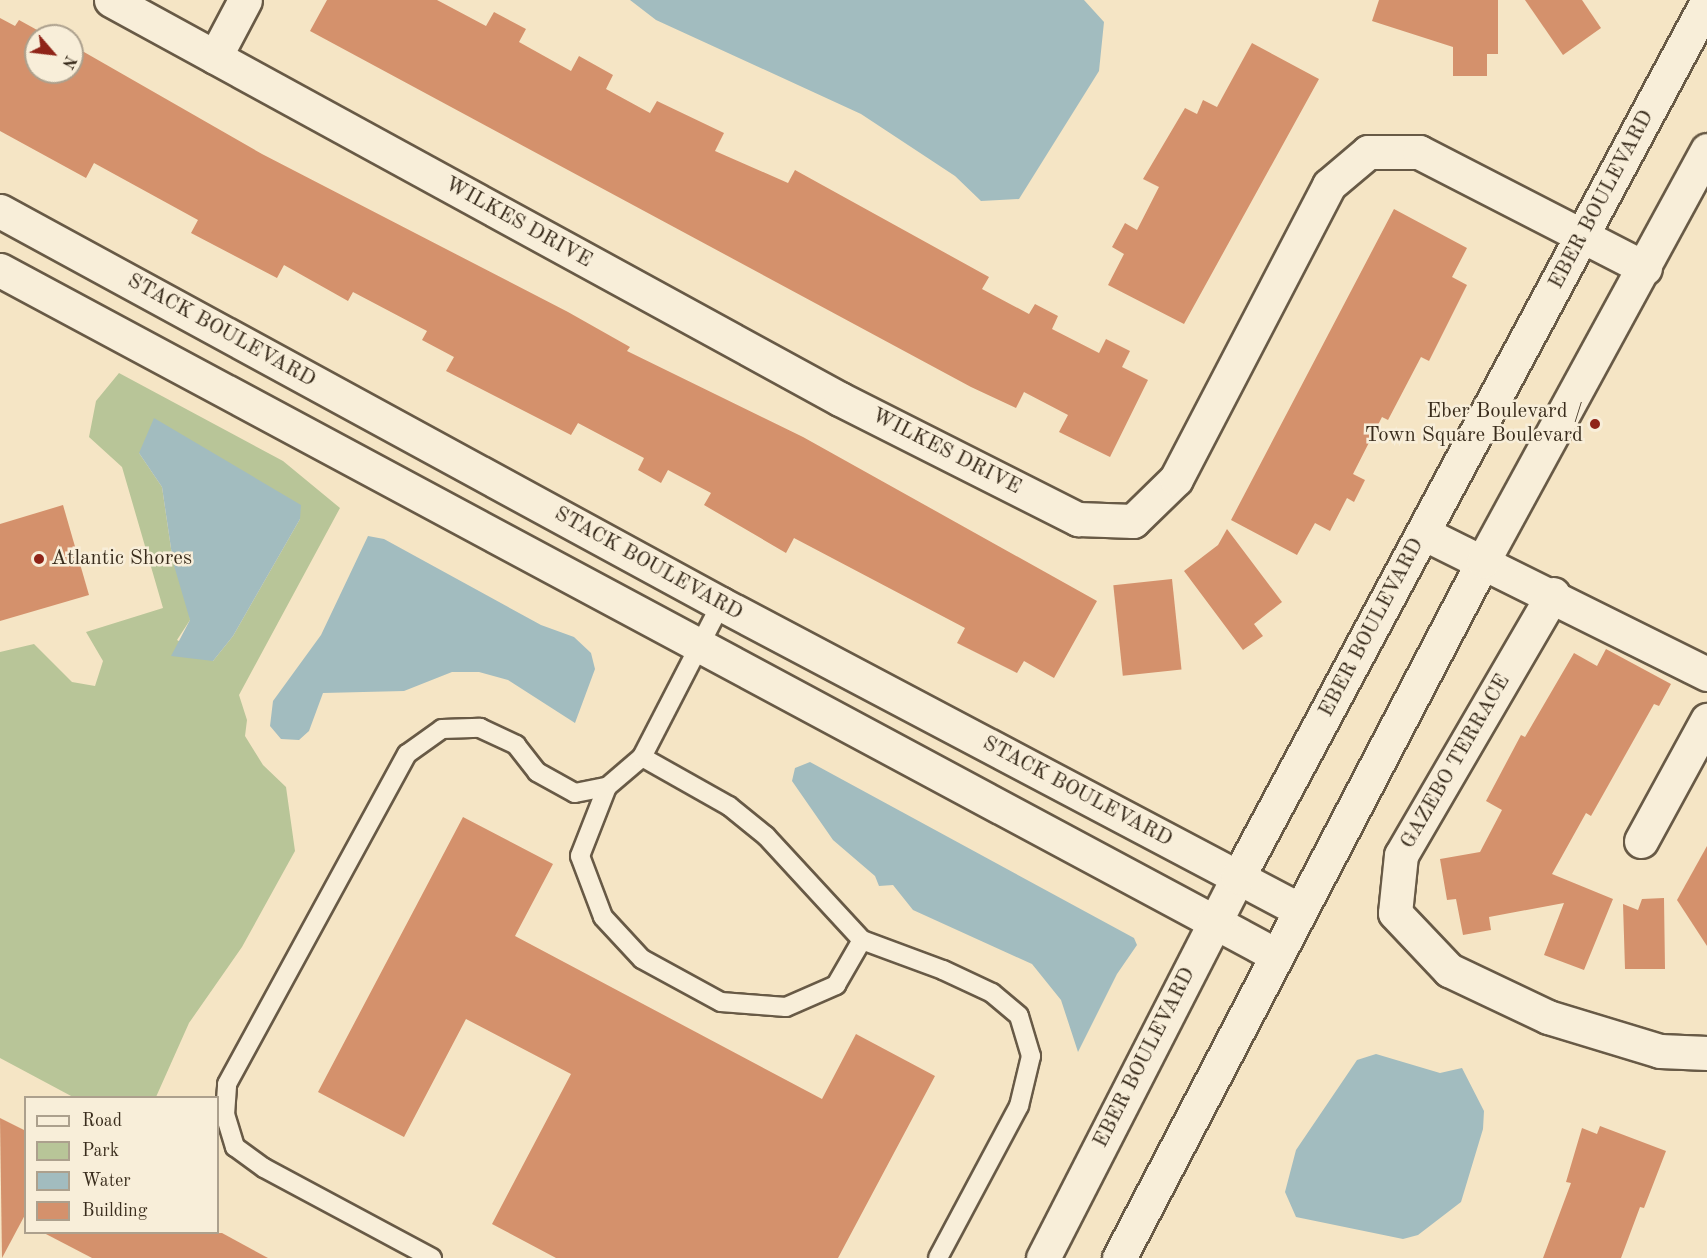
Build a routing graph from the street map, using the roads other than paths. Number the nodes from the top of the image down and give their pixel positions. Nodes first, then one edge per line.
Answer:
1 (111, 0) edge
2 (245, 0) edge
3 (1707, 2) edge
4 (215, 57) junction
5 (1707, 150) edge
6 (0, 211) edge
7 (1584, 234) junction
8 (1645, 268) junction
9 (0, 270) edge
10 (1423, 533) junction
11 (1483, 561) junction
12 (1553, 594) junction
13 (721, 604) junction
14 (698, 646) junction
15 (1707, 674) edge
16 (1707, 720) edge
17 (642, 757) junction
18 (608, 787) junction
19 (1641, 841) dead end
20 (1238, 877) junction
21 (1300, 910) junction
22 (1215, 922) junction
23 (862, 940) junction
24 (1276, 955) junction
25 (1707, 1053) edge
26 (432, 1258) edge
27 (938, 1258) edge
28 (1043, 1258) edge
29 (1119, 1258) edge

1 - 4 street, WILKES DRIVE
2 - 4 street
3 - 7 street, EBER BOULEVARD
4 - 7 street, WILKES DRIVE
5 - 8 street
6 - 13 street, STACK BOULEVARD
7 - 8 street, WILKES DRIVE
7 - 10 street, EBER BOULEVARD
8 - 11 street
9 - 14 street
10 - 11 street
10 - 20 street, EBER BOULEVARD
11 - 12 street
11 - 21 street
12 - 15 street
12 - 25 street, GAZEBO TERRACE
13 - 14 lane
13 - 20 street, STACK BOULEVARD
14 - 17 lane
14 - 22 street
16 - 19 street
17 - 18 lane
17 - 23 lane
18 - 23 lane
18 - 26 lane
20 - 21 street, STACK BOULEVARD
20 - 22 street, EBER BOULEVARD
21 - 24 street
22 - 24 street
22 - 28 street, EBER BOULEVARD
23 - 27 lane
24 - 29 street

